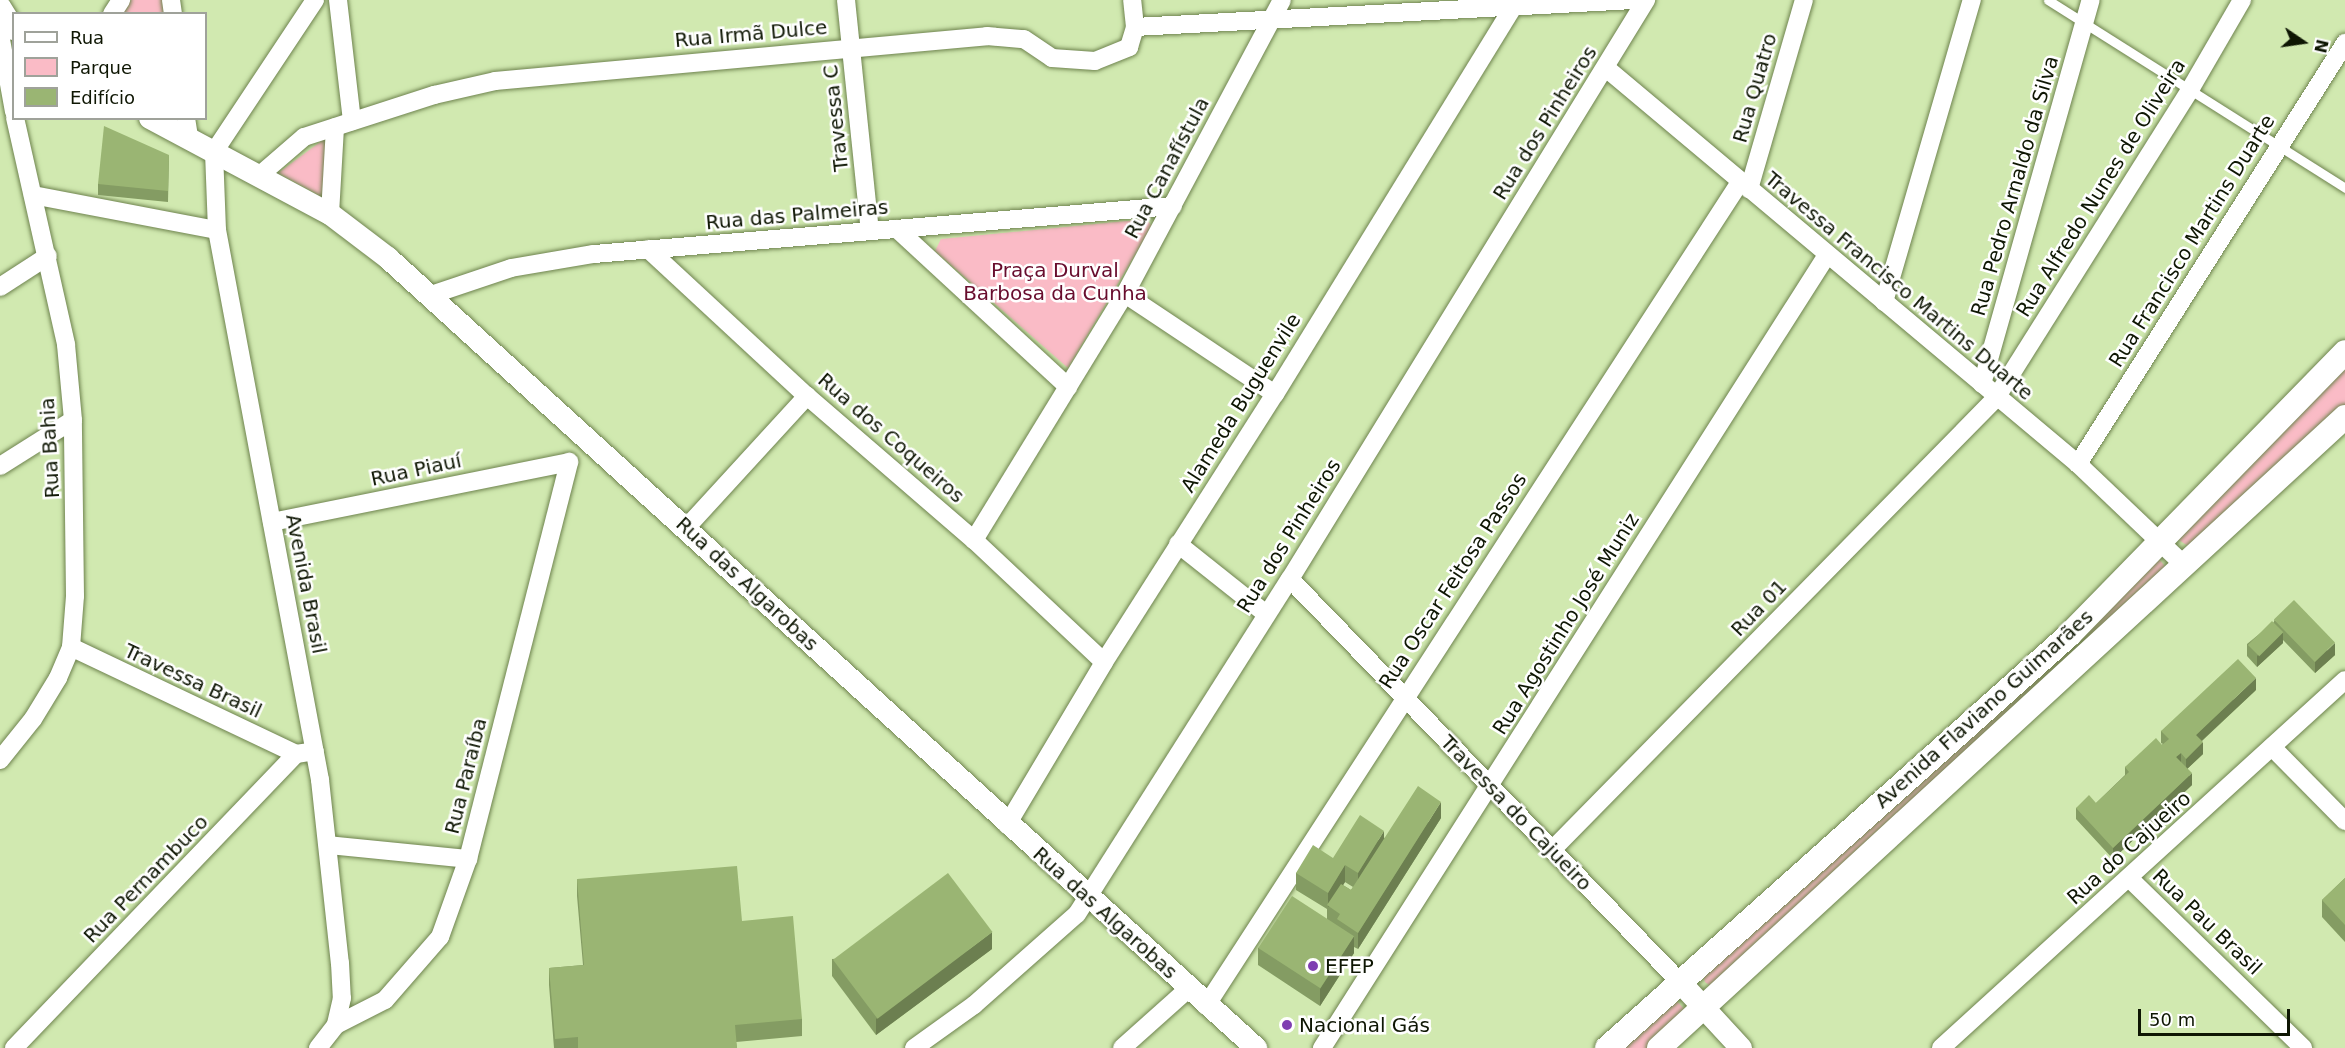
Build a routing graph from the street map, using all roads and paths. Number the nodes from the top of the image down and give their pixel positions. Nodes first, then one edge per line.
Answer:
1 (315, 0) edge
2 (338, 0) edge
3 (846, 0) edge
4 (1132, 0) edge
5 (1282, 0) edge
6 (1634, 0) edge
7 (1646, 0) edge
8 (1804, 0) edge
9 (1971, 0) edge
10 (2048, 0) edge
11 (2091, 0) edge
12 (2242, 0) edge
13 (1494, 3) edge
14 (1514, 6) junction
15 (0, 7) edge
16 (1273, 18) junction
17 (2085, 23) junction
18 (12, 26) edge
19 (1135, 27) junction
20 (0, 34) edge
21 (2345, 43) edge
22 (851, 47) junction
23 (1606, 68) junction
24 (2191, 88) junction
25 (12, 101) edge
26 (15, 120) edge
27 (158, 120) edge
28 (343, 124) junction
29 (188, 128) edge
30 (2280, 147) junction
31 (214, 152) junction
32 (260, 175) junction
33 (1744, 185) junction
34 (2345, 188) edge
35 (33, 195) junction
36 (1173, 206) junction
37 (330, 214) junction
38 (897, 229) junction
39 (217, 230) junction
40 (870, 231) junction
41 (648, 249) junction
42 (1827, 255) junction
43 (48, 256) junction
44 (0, 287) edge
45 (1125, 294) junction
46 (431, 296) junction
47 (1884, 302) junction
48 (2345, 352) edge
49 (1982, 384) junction
50 (1068, 387) junction
51 (1275, 394) junction
52 (807, 396) junction
53 (1996, 398) junction
54 (2345, 417) edge
55 (72, 420) junction
56 (588, 443) junction
57 (569, 462) junction
58 (2078, 464) junction
59 (0, 466) edge
60 (272, 522) junction
61 (687, 527) junction
62 (974, 540) junction
63 (2161, 541) junction
64 (1178, 544) junction
65 (2184, 565) junction
66 (1290, 579) junction
67 (1266, 614) junction
68 (71, 647) junction
69 (1104, 662) junction
70 (2345, 680) edge
71 (1403, 699) junction
72 (2272, 747) junction
73 (315, 751) junction
74 (296, 754) junction
75 (0, 760) edge
76 (1491, 784) junction
77 (2345, 821) edge
78 (1007, 825) junction
79 (328, 845) junction
80 (1553, 849) junction
81 (468, 859) junction
82 (2130, 879) junction
83 (1089, 896) junction
84 (1680, 982) junction
85 (1188, 989) junction
86 (1206, 1006) junction
87 (1704, 1008) junction
88 (336, 1025) junction
89 (14, 1048) edge
90 (318, 1048) edge
91 (914, 1048) edge
92 (1122, 1048) edge
93 (1256, 1048) edge
94 (1322, 1048) edge
95 (1606, 1048) edge
96 (1659, 1048) edge
97 (1741, 1048) edge
98 (1941, 1048) edge
99 (2303, 1048) edge

1 - 31 street
2 - 28 street
3 - 22 street, Travessa C
4 - 19 street
5 - 16 street, Rua Canafístula
6 - 14 street
7 - 23 street, Rua dos Pinheiros
8 - 33 street, Rua Quatro
9 - 47 street
10 - 17 lane
11 - 17 street, Rua Pedro Arnaldo da Silva
12 - 24 street, Rua Alfredo Nunes de Oliveira
13 - 14 street
13 - 16 street
14 - 51 street, Alameda Buguenvile
15 - 18 street
16 - 19 street
16 - 36 street, Rua Canafístula
17 - 24 lane
17 - 49 street, Rua Pedro Arnaldo da Silva
19 - 22 street, Rua Irmã Dulce
20 - 25 street
21 - 30 street, Rua Francisco Martins Duarte
22 - 28 street, Rua Irmã Dulce
22 - 40 street, Travessa C
23 - 33 street, Travessa Francisco Martins Duarte
23 - 66 street, Rua dos Pinheiros
24 - 30 lane
24 - 53 street, Rua Alfredo Nunes de Oliveira
26 - 35 street, Rua Bahia
27 - 29 street, Rua das Algarobas
28 - 32 street, Rua Irmã Dulce
28 - 37 street
29 - 31 street, Rua das Algarobas
30 - 34 lane
30 - 58 street, Rua Francisco Martins Duarte
31 - 32 street, Rua das Algarobas
31 - 39 street, Avenida Brasil
32 - 37 street, Rua das Algarobas
33 - 42 street, Travessa Francisco Martins Duarte
33 - 71 street, Rua Oscar Feitosa Passos
35 - 39 street
35 - 43 street, Rua Bahia
36 - 38 street, Rua das Palmeiras
36 - 45 street, Rua Canafístula
37 - 46 street, Rua das Algarobas
38 - 40 street, Rua das Palmeiras
38 - 50 street
39 - 60 street, Avenida Brasil
40 - 41 street, Rua das Palmeiras
41 - 46 street, Rua das Palmeiras
41 - 52 street, Rua dos Coqueiros
42 - 47 street, Travessa Francisco Martins Duarte
42 - 76 street, Rua Agostinho José Muniz
43 - 44 street
43 - 55 street, Rua Bahia
45 - 50 street, Rua Canafístula
45 - 51 street
46 - 56 street, Rua das Algarobas
47 - 49 street, Travessa Francisco Martins Duarte
48 - 63 main road, Avenida Flaviano Guimarães
49 - 53 street, Travessa Francisco Martins Duarte
50 - 62 street, Rua Canafístula
51 - 64 street, Alameda Buguenvile
52 - 61 street
52 - 62 street, Rua dos Coqueiros
53 - 58 street, Travessa Francisco Martins Duarte
53 - 80 street, Rua 01
54 - 65 main road, Avenida Flaviano Guimarães
55 - 59 street
55 - 68 street, Rua Bahia
56 - 57 street
56 - 61 street, Rua das Algarobas
57 - 60 street, Rua Piauí
57 - 81 street, Rua Paraíba
58 - 63 street, Travessa Francisco Martins Duarte
60 - 73 street, Avenida Brasil
61 - 78 street, Rua das Algarobas
62 - 69 street, Rua dos Coqueiros
63 - 65 street, Travessa Francisco Martins Duarte
63 - 84 main road, Avenida Flaviano Guimarães
64 - 67 street
64 - 69 street, Alameda Buguenvile
65 - 87 main road, Avenida Flaviano Guimarães
66 - 67 street, Rua dos Pinheiros
66 - 71 street, Travessa do Cajueiro
67 - 83 street, Rua dos Pinheiros
68 - 74 street, Travessa Brasil
68 - 75 street, Rua Bahia
69 - 78 street, Alameda Buguenvile
70 - 72 street, Rua do Cajueiro
71 - 76 street, Travessa do Cajueiro
71 - 86 street, Rua Oscar Feitosa Passos
72 - 77 street
72 - 82 street, Rua do Cajueiro
73 - 74 street
73 - 79 street, Avenida Brasil
74 - 89 street, Rua Pernambuco
76 - 80 street, Travessa do Cajueiro
76 - 94 street, Rua Agostinho José Muniz
78 - 83 street, Rua das Algarobas
79 - 81 street
79 - 88 street, Avenida Brasil
80 - 84 street, Travessa do Cajueiro
81 - 88 street, Rua Paraíba
82 - 98 street, Rua do Cajueiro
82 - 99 street, Rua Pau Brasil
83 - 85 street, Rua das Algarobas
83 - 91 street, Rua dos Pinheiros
84 - 87 street, Travessa do Cajueiro
84 - 95 main road, Avenida Flaviano Guimarães
85 - 86 street, Rua das Algarobas
85 - 92 street
86 - 93 street, Rua das Algarobas
87 - 96 main road, Avenida Flaviano Guimarães
87 - 97 street, Travessa do Cajueiro
88 - 90 street, Rua Paraíba

